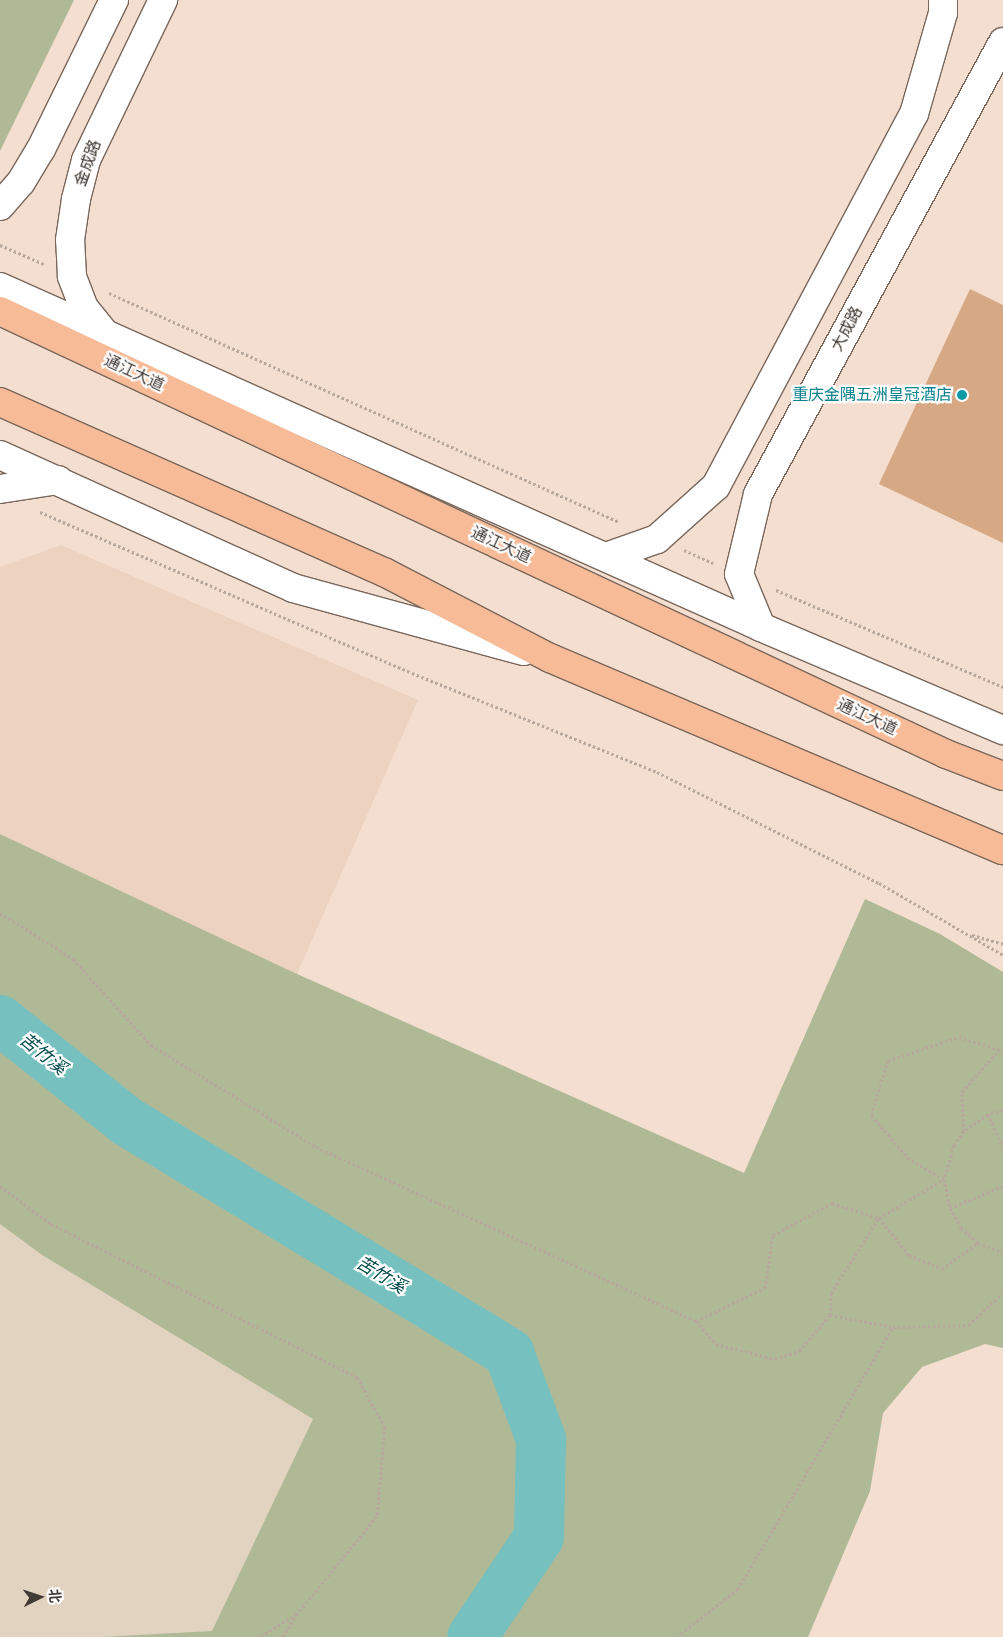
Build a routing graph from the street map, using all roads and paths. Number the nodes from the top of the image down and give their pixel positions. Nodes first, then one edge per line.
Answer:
1 (114, 0) edge
2 (163, 0) edge
3 (943, 0) edge
4 (1003, 42) edge
5 (0, 206) edge
6 (0, 245) edge
7 (72, 276) junction
8 (0, 287) edge
9 (0, 311) edge
10 (102, 330) junction
11 (0, 402) edge
12 (0, 455) edge
13 (58, 480) junction
14 (0, 489) edge
15 (34, 510) dead end
16 (657, 539) junction
17 (606, 557) junction
18 (739, 574) junction
19 (761, 627) junction
20 (550, 658) junction
21 (1003, 687) edge
22 (1003, 730) edge
23 (1003, 776) edge
24 (1003, 850) edge
25 (0, 913) edge
26 (966, 934) junction
27 (1003, 944) edge
28 (1003, 955) edge
29 (1001, 1050) edge
30 (1003, 1110) edge
31 (988, 1114) junction
32 (964, 1131) junction
33 (1003, 1148) edge
34 (944, 1179) junction
35 (0, 1186) edge
36 (1003, 1186) edge
37 (950, 1208) junction
38 (879, 1218) junction
39 (978, 1243) junction
40 (1003, 1252) edge
41 (1003, 1293) edge
42 (830, 1315) junction
43 (696, 1321) junction
44 (894, 1327) junction
45 (297, 1614) junction
46 (259, 1637) edge
47 (283, 1637) edge
48 (677, 1637) edge

1 - 5 street
2 - 7 street, 金成路
3 - 16 street
4 - 18 street, 大成路
6 - 7 path
7 - 10 street, 金成路
7 - 16 path
8 - 10 street, 通江大道
9 - 23 main road, 通江大道
10 - 17 street, 通江大道
11 - 20 main road
12 - 13 street
13 - 14 street
13 - 20 street
15 - 26 path
16 - 17 street
16 - 18 path
17 - 19 street, 通江大道
18 - 19 street
18 - 21 path
19 - 22 street, 通江大道
20 - 24 main road
25 - 43 path
26 - 27 path
26 - 28 path
29 - 32 path
29 - 34 path
30 - 31 path
31 - 32 path
31 - 33 path
32 - 34 path
34 - 37 path
34 - 38 path
35 - 45 path
36 - 37 path
37 - 39 path
38 - 39 path
38 - 42 path
38 - 43 path
39 - 40 path
41 - 44 path
42 - 43 path
42 - 44 path
44 - 48 path
45 - 46 path
45 - 47 path

